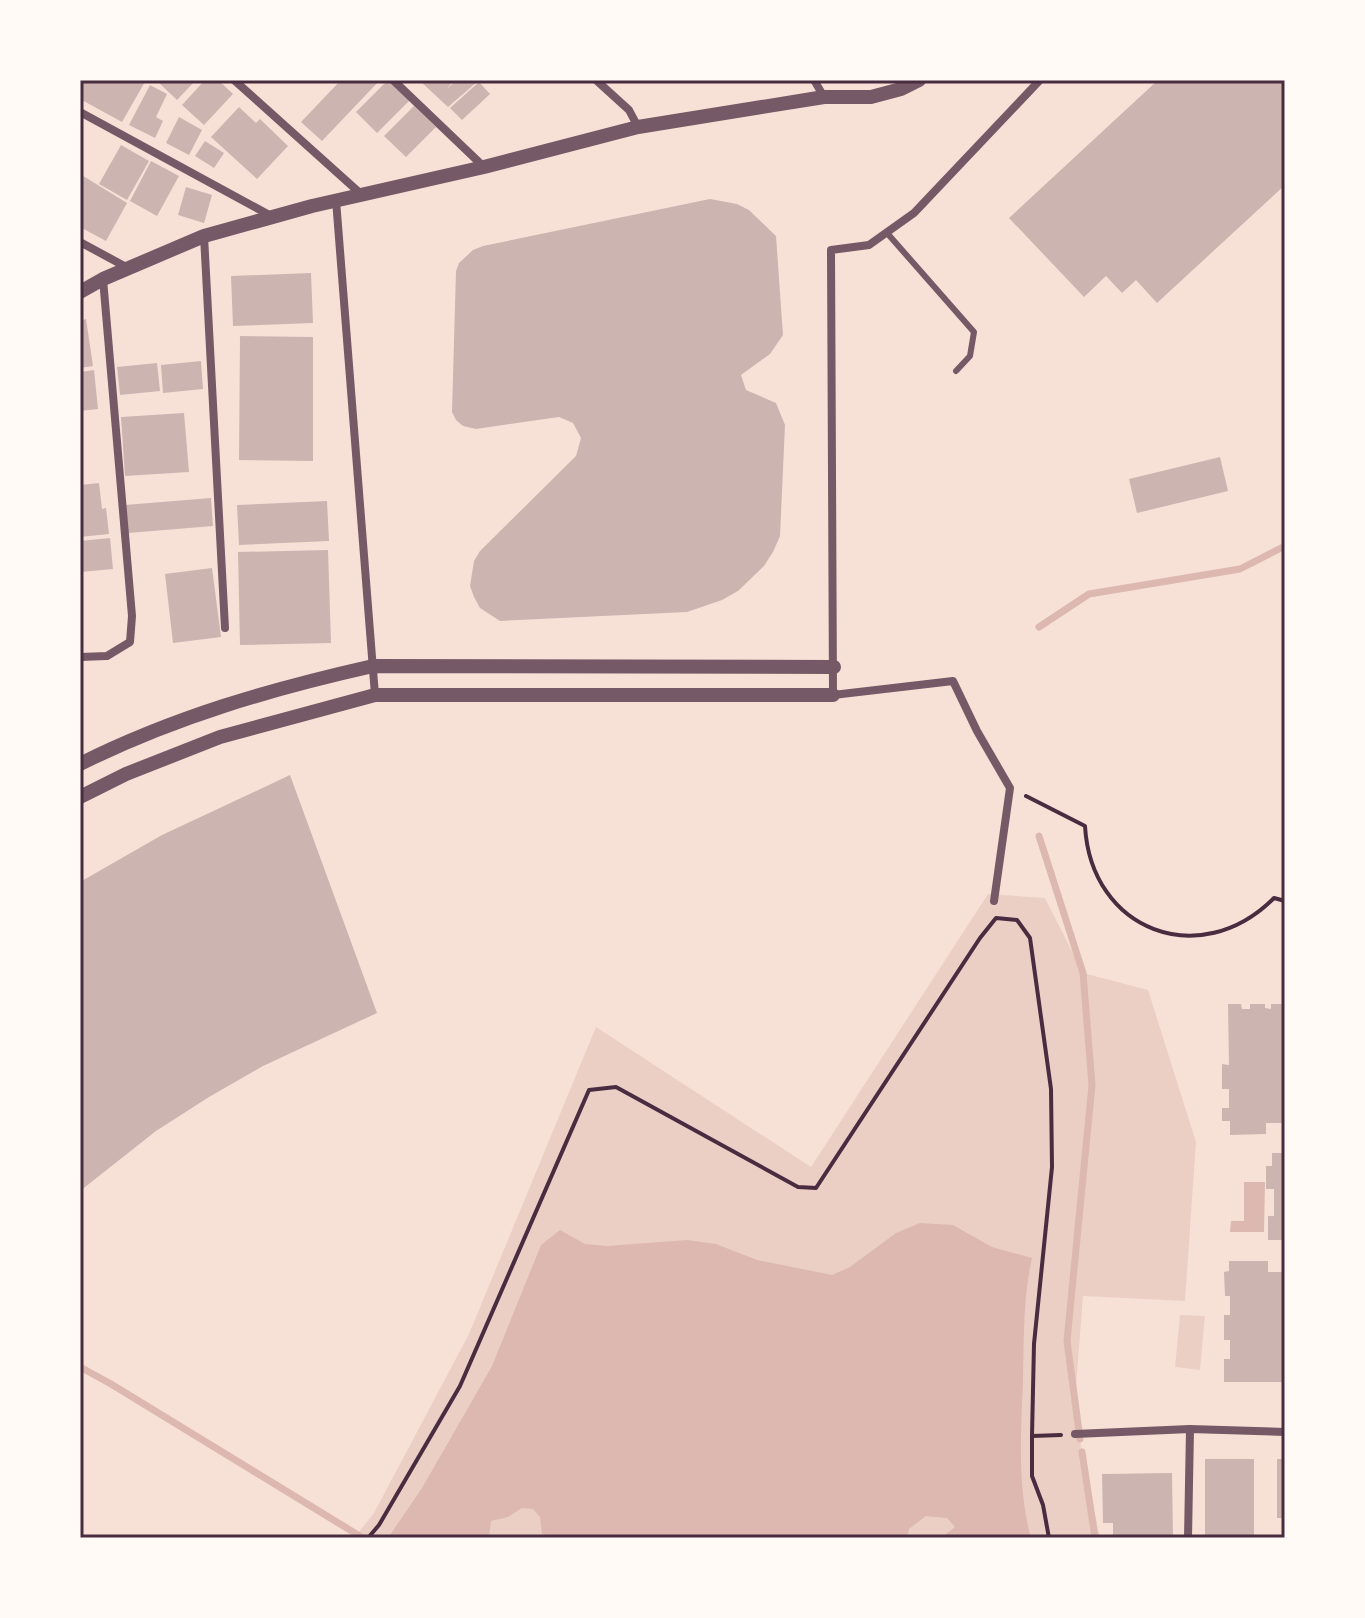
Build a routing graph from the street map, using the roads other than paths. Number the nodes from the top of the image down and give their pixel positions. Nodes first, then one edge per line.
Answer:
1 (234, 80) edge
2 (393, 80) edge
3 (596, 80) edge
4 (816, 80) edge
5 (919, 80) edge
6 (1040, 80) edge
7 (824, 97) junction
8 (80, 112) edge
9 (638, 127) junction
10 (484, 167) junction
11 (361, 194) junction
12 (336, 200) junction
13 (274, 217) junction
14 (887, 233) junction
15 (204, 236) junction
16 (80, 242) edge
17 (129, 269) junction
18 (103, 279) junction
19 (80, 292) edge
20 (956, 371) dead end
21 (225, 628) dead end
22 (80, 657) edge
23 (373, 666) junction
24 (834, 667) junction
25 (375, 695) junction
26 (833, 695) junction
27 (80, 764) edge
28 (80, 797) edge
29 (994, 901) dead end
30 (1190, 1429) junction
31 (1285, 1432) edge
32 (1075, 1434) road end
33 (1188, 1538) edge

1 - 11 street
2 - 10 street
3 - 9 street
4 - 7 street
5 - 7 street
6 - 14 street
7 - 9 street
8 - 13 street
9 - 10 street
10 - 11 street
11 - 12 street
12 - 13 street
12 - 23 street
13 - 15 street
14 - 20 lane
14 - 24 street
15 - 17 street
15 - 21 street
16 - 17 street
17 - 18 street
18 - 19 street
18 - 22 street
23 - 24 street
23 - 25 street
23 - 27 street
24 - 26 street
25 - 26 street
25 - 28 street
26 - 29 street
30 - 31 street
30 - 32 street
30 - 33 street

